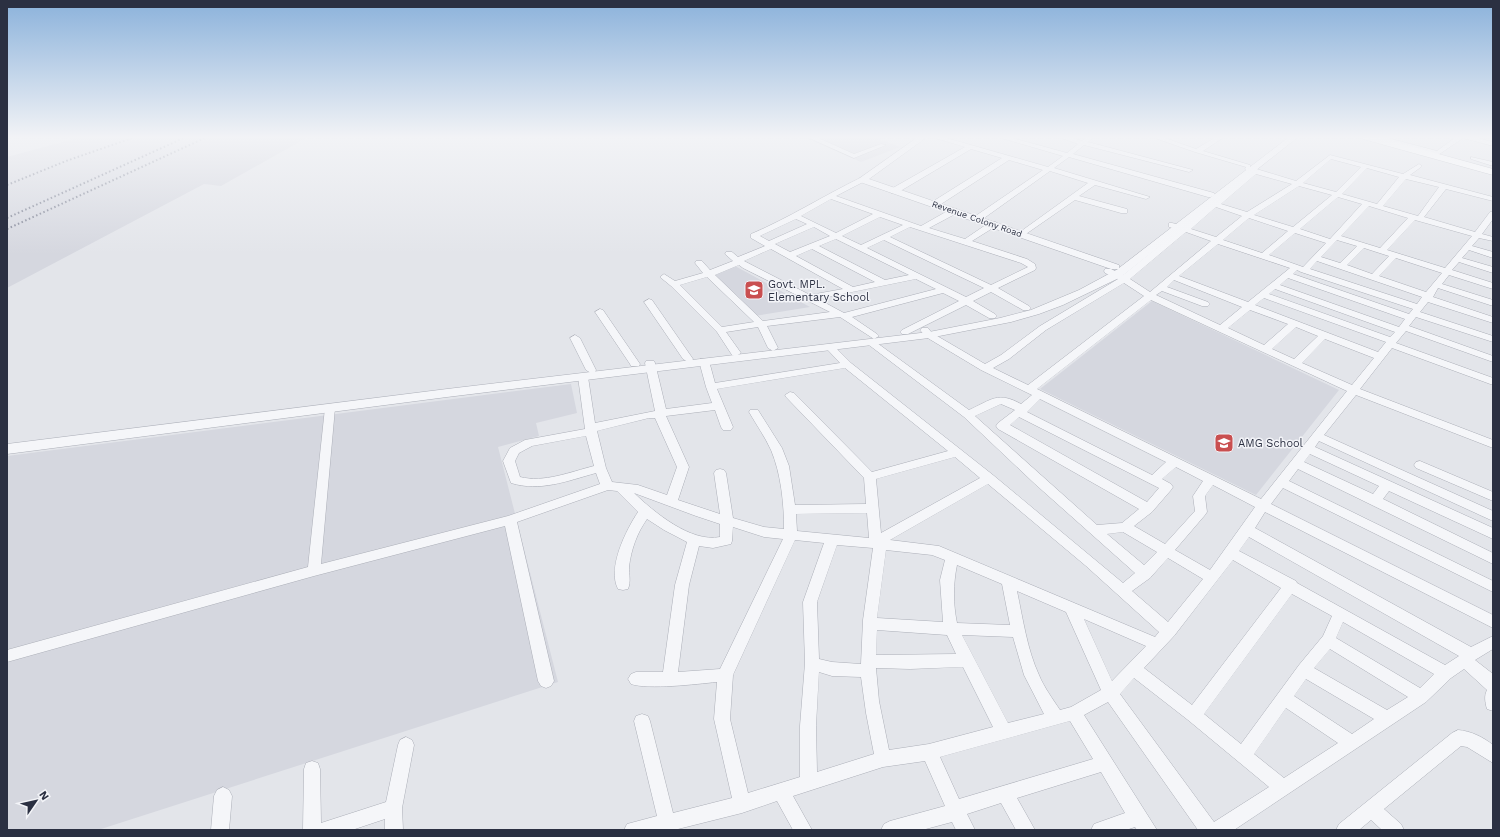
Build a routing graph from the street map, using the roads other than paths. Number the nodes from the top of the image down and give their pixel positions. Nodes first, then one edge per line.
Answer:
1 (868, 176) edge
2 (920, 176) edge
3 (978, 176) edge
4 (1038, 176) edge
5 (1073, 176) edge
6 (1134, 176) edge
7 (1241, 176) edge
8 (1274, 176) edge
9 (1306, 176) edge
10 (1356, 176) edge
11 (1404, 176) joint
12 (863, 180) junction
13 (1094, 182) junction
14 (1298, 183) junction
15 (1444, 186) junction
16 (894, 191) junction
17 (1338, 194) junction
18 (830, 196) junction
19 (1074, 197) junction
20 (1146, 197) dead end
21 (1493, 200) edge
22 (1212, 201) junction
23 (1368, 203) junction
24 (934, 204) junction
25 (1379, 206) junction
26 (954, 211) junction
27 (1124, 211) dead end
28 (880, 214) junction
29 (1493, 214) edge
30 (1248, 215) junction
31 (795, 216) junction
32 (1417, 217) junction
33 (977, 219) junction
34 (814, 224) junction
35 (994, 224) junction
36 (1490, 224) edge
37 (909, 225) junction
38 (1178, 227) junction
39 (922, 229) junction
40 (1294, 230) junction
41 (1023, 234) junction
42 (1477, 235) junction
43 (836, 236) junction
44 (884, 237) junction
45 (1334, 240) junction
46 (1493, 240) edge
47 (1216, 241) junction
48 (966, 242) junction
49 (769, 245) junction
50 (1363, 245) junction
51 (812, 246) junction
52 (1468, 247) junction
53 (861, 248) junction
54 (1381, 250) junction
55 (729, 254) dead end
56 (1395, 255) junction
57 (1493, 255) edge
58 (788, 256) junction
59 (1263, 256) junction
60 (1317, 258) junction
61 (1457, 259) junction
62 (739, 261) junction
63 (699, 263) dead end
64 (1342, 266) junction
65 (1300, 268) junction
66 (1493, 270) edge
67 (1448, 272) junction
68 (1116, 273) junction
69 (709, 274) junction
70 (1287, 275) junction
71 (918, 276) junction
72 (664, 277) dead end
73 (1173, 277) junction
74 (1374, 277) junction
75 (883, 283) junction
76 (674, 284) junction
77 (1437, 285) junction
78 (1275, 286) junction
79 (1493, 286) edge
80 (1160, 287) junction
81 (991, 288) junction
82 (852, 290) junction
83 (944, 290) junction
84 (1217, 294) junction
85 (1263, 295) junction
86 (1150, 296) junction
87 (1428, 297) junction
88 (809, 298) junction
89 (966, 301) junction
90 (649, 302) dead end
91 (1493, 303) edge
92 (1205, 304) junction
93 (1250, 306) junction
94 (1026, 308) junction
95 (600, 312) dead end
96 (1415, 313) junction
97 (842, 315) junction
98 (992, 316) junction
99 (1192, 316) junction
100 (1493, 320) edge
101 (761, 324) junction
102 (1294, 324) junction
103 (1403, 329) junction
104 (720, 330) junction
105 (1221, 330) junction
106 (906, 332) junction
107 (927, 332) junction
108 (1324, 335) junction
109 (575, 338) dead end
110 (872, 339) junction
111 (1493, 340) edge
112 (1391, 342) junction
113 (830, 347) junction
114 (773, 348) junction
115 (1264, 350) junction
116 (736, 353) junction
117 (1380, 357) junction
118 (688, 359) junction
119 (1493, 359) edge
120 (704, 362) junction
121 (635, 364) junction
122 (1295, 364) junction
123 (847, 365) junction
124 (651, 366) junction
125 (985, 368) junction
126 (587, 374) junction
127 (1493, 382) edge
128 (711, 387) junction
129 (1353, 390) junction
130 (1034, 392) junction
131 (790, 395) dead end
132 (718, 406) junction
133 (330, 408) junction
134 (1021, 411) junction
135 (754, 412) dead end
136 (661, 413) junction
137 (968, 415) junction
138 (1002, 426) junction
139 (727, 427) dead end
140 (591, 429) junction
141 (988, 434) junction
142 (1317, 436) junction
143 (7, 443) edge
144 (1493, 444) edge
145 (7, 448) edge
146 (1308, 448) junction
147 (957, 452) junction
148 (1174, 462) junction
149 (1296, 463) junction
150 (1420, 465) dead end
151 (600, 468) junction
152 (720, 473) dead end
153 (870, 477) junction
154 (989, 478) junction
155 (1154, 480) junction
156 (1210, 480) junction
157 (1281, 482) junction
158 (1386, 485) junction
159 (613, 487) junction
160 (1493, 498) edge
161 (1375, 500) junction
162 (671, 502) junction
163 (1263, 505) junction
164 (872, 508) junction
165 (1148, 509) junction
166 (790, 510) junction
167 (645, 511) junction
168 (1493, 516) edge
169 (510, 520) junction
170 (727, 520) junction
171 (1125, 528) junction
172 (1095, 530) junction
173 (1248, 530) junction
174 (1493, 534) edge
175 (791, 535) junction
176 (694, 539) junction
177 (832, 539) junction
178 (878, 544) junction
179 (1166, 553) junction
180 (1231, 553) junction
181 (952, 557) junction
182 (1493, 559) edge
183 (314, 571) junction
184 (1145, 574) junction
185 (1212, 578) junction
186 (1008, 581) junction
187 (623, 585) dead end
188 (1291, 585) junction
189 (1493, 587) edge
190 (1124, 590) junction
191 (1071, 607) junction
192 (1340, 613) junction
193 (1493, 622) edge
194 (871, 624) junction
195 (951, 629) junction
196 (1018, 631) junction
197 (1169, 632) junction
198 (1328, 640) junction
199 (1493, 642) edge
200 (1157, 644) junction
201 (7, 656) edge
202 (1468, 657) junction
203 (967, 660) junction
204 (812, 663) junction
205 (869, 666) junction
206 (1134, 669) junction
207 (1304, 670) junction
208 (1446, 672) junction
209 (725, 675) junction
210 (636, 679) dead end
211 (670, 679) junction
212 (546, 681) dead end
213 (1493, 685) edge
214 (1110, 693) junction
215 (1493, 694) edge
216 (1421, 696) junction
217 (1284, 698) junction
218 (1493, 704) edge
219 (1074, 713) junction
220 (1194, 715) junction
221 (1056, 718) junction
222 (1388, 719) junction
223 (642, 721) dead end
224 (1004, 732) junction
225 (1352, 743) junction
226 (406, 745) dead end
227 (929, 752) junction
228 (1243, 755) junction
229 (1493, 755) edge
230 (883, 759) junction
231 (1105, 763) junction
232 (312, 769) dead end
233 (809, 782) junction
234 (1283, 788) junction
235 (780, 791) junction
236 (1005, 793) junction
237 (223, 796) dead end
238 (742, 804) junction
239 (393, 808) junction
240 (1371, 809) junction
241 (955, 810) junction
242 (667, 823) junction
243 (1143, 824) edge
244 (220, 830) edge
245 (312, 830) edge
246 (325, 830) edge
247 (394, 830) edge
248 (633, 830) edge
249 (803, 830) edge
250 (890, 830) edge
251 (966, 830) edge
252 (1026, 830) edge
253 (1100, 830) edge
254 (1209, 830) edge
255 (1218, 830) edge
256 (1345, 830) edge
257 (1395, 830) edge

1 - 12 street
2 - 16 street
3 - 24 street
4 - 33 street
5 - 13 street
6 - 22 street
7 - 22 street
8 - 14 street
9 - 14 street
10 - 17 street
11 - 15 street
11 - 25 street
12 - 16 street, Revenue Colony Road
12 - 18 street
13 - 19 street
13 - 20 street
14 - 17 street
14 - 30 street
15 - 21 street
15 - 32 street
16 - 24 street, Revenue Colony Road
17 - 23 street
17 - 40 street
18 - 28 street
18 - 31 street
19 - 27 street
19 - 41 street
22 - 30 street
22 - 38 street
23 - 25 street
23 - 45 street
24 - 26 street, Revenue Colony Road
25 - 32 street
26 - 33 street, Revenue Colony Road
26 - 39 street
28 - 37 street
28 - 43 street
29 - 36 street
30 - 40 street
30 - 47 street
31 - 34 street
31 - 49 street
32 - 42 street
32 - 54 street
33 - 35 street, Revenue Colony Road
34 - 43 street
34 - 49 street
35 - 41 street, Revenue Colony Road
35 - 48 street
36 - 42 street
37 - 39 street
37 - 44 street
38 - 47 street
38 - 68 street
39 - 48 street
40 - 45 street
40 - 59 street
41 - 68 street, Revenue Colony Road
42 - 46 street
42 - 52 street
43 - 51 street
43 - 53 street
44 - 53 street
44 - 81 street
45 - 50 street
45 - 60 street
47 - 59 street
47 - 73 street
48 - 81 street
49 - 58 street
49 - 62 street
50 - 54 street
50 - 64 street
51 - 58 street
51 - 75 street
52 - 57 street
52 - 61 street
53 - 71 street
54 - 56 street
55 - 62 street
56 - 67 street
56 - 74 street
58 - 82 street
59 - 65 street
60 - 64 street
60 - 65 street
61 - 66 street
61 - 67 street
62 - 69 street
62 - 88 street
63 - 69 street
64 - 74 street
65 - 70 street
65 - 96 street
67 - 77 street
67 - 79 street
68 - 86 street
68 - 94 street
68 - 107 street
68 - 125 street
69 - 76 street
69 - 101 street
70 - 78 street
70 - 96 street
71 - 75 street
71 - 83 street
72 - 76 street
73 - 80 street
73 - 84 street
74 - 87 street
75 - 82 street
76 - 104 street
77 - 87 street
77 - 91 street
78 - 85 street
78 - 103 street
80 - 86 street
80 - 92 street
81 - 89 street
81 - 94 street
82 - 88 street
83 - 89 street
83 - 97 street
84 - 92 street
84 - 93 street
85 - 93 street
85 - 112 street
86 - 99 street
86 - 130 street
87 - 96 street
87 - 100 street
88 - 97 street
89 - 98 street
89 - 106 street
90 - 118 street
92 - 99 street
93 - 102 street
93 - 105 street
94 - 98 street
95 - 121 street
96 - 103 street
96 - 111 street
97 - 101 street
97 - 110 street
98 - 107 street
99 - 105 street
101 - 104 street
101 - 114 street
102 - 108 street
102 - 115 street
103 - 112 street
103 - 119 street
104 - 116 street
105 - 115 street
106 - 107 street
106 - 110 street
107 - 110 street
107 - 125 street
108 - 117 street
108 - 122 street
109 - 126 street
110 - 113 street
110 - 114 street
110 - 137 street
112 - 117 street
112 - 127 street
113 - 120 street
113 - 123 street
114 - 116 street
115 - 122 street
116 - 118 street
117 - 129 street
118 - 124 street
120 - 124 street
120 - 128 street
121 - 124 street
121 - 126 street
122 - 129 street
123 - 128 street
123 - 147 street
124 - 126 street
124 - 136 street
125 - 130 street
126 - 133 street
126 - 140 street
126 - 143 street
128 - 132 street
129 - 142 street
129 - 144 street
130 - 134 street
130 - 148 street
131 - 153 street
132 - 136 street
132 - 139 street
133 - 145 street
133 - 183 street
134 - 137 street
134 - 138 street
134 - 155 street
135 - 166 street
136 - 140 street
136 - 162 street
137 - 141 street
138 - 141 street
138 - 165 street
140 - 151 street
140 - 151 street
141 - 172 street
142 - 146 street
142 - 168 street
146 - 149 street
146 - 158 street
147 - 153 street
147 - 154 street
148 - 155 street
148 - 156 street
149 - 157 street
149 - 161 street
150 - 160 street
151 - 159 street
152 - 170 street
153 - 164 street
154 - 178 street
154 - 190 street
155 - 165 street
156 - 163 street
156 - 179 street
157 - 163 street
157 - 189 street
158 - 161 street
158 - 174 street
159 - 162 street
159 - 167 street
159 - 169 street
161 - 182 street
162 - 170 street
163 - 173 street
163 - 193 street
164 - 166 street
164 - 178 street
165 - 171 street
166 - 175 street
167 - 176 street
167 - 187 street
169 - 183 street
169 - 212 street
170 - 175 street
170 - 176 street
171 - 172 street
171 - 179 street
172 - 184 street
173 - 180 street
173 - 202 street
175 - 177 street
175 - 209 street
176 - 211 street
177 - 178 street
177 - 204 street
178 - 181 street
178 - 194 street
179 - 184 street
179 - 185 street
180 - 185 street
180 - 188 street
181 - 186 street
181 - 195 street
183 - 201 street
184 - 190 street
185 - 197 street
186 - 191 street
186 - 196 street
188 - 192 street
188 - 220 street
190 - 197 street
191 - 200 street
191 - 214 street
192 - 198 street
192 - 208 street
194 - 195 street
194 - 205 street
195 - 196 street
195 - 203 street
196 - 221 street
197 - 200 street
198 - 207 street
198 - 216 street
199 - 202 street
200 - 206 street
202 - 208 street
202 - 213 street
203 - 205 street
203 - 224 street
204 - 205 street
204 - 233 street
205 - 230 street
206 - 214 street
206 - 220 street
207 - 217 street
207 - 222 street
208 - 216 street
209 - 211 street
209 - 238 street
210 - 211 street
214 - 219 street
214 - 254 street
215 - 218 street
216 - 222 street
217 - 225 street
217 - 228 street
219 - 221 street
219 - 231 street
220 - 228 street
221 - 224 street
222 - 225 street
223 - 242 street
224 - 227 street
225 - 234 street
226 - 239 street
227 - 230 street
227 - 241 street
228 - 234 street
229 - 240 street
230 - 233 street
231 - 236 street
231 - 243 street
232 - 245 street
233 - 235 street
234 - 255 street
235 - 238 street
235 - 249 street
236 - 241 street
236 - 252 street
237 - 244 street
238 - 242 street
239 - 246 street
239 - 247 street
240 - 256 street
240 - 257 street
241 - 250 street
241 - 251 street
242 - 248 street
243 - 253 street

